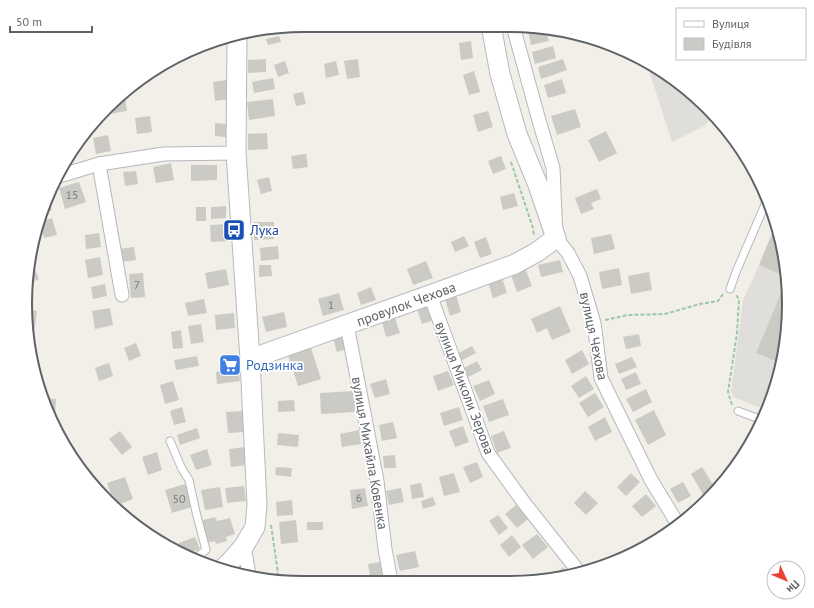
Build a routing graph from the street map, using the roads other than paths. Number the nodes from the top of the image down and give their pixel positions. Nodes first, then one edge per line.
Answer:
1 (492, 32) edge
2 (515, 32) edge
3 (237, 40) edge
4 (236, 153) junction
5 (99, 164) junction
6 (65, 174) edge
7 (764, 207) edge
8 (556, 238) junction
9 (730, 289) road end
10 (122, 296) dead end
11 (430, 296) junction
12 (347, 325) junction
13 (250, 359) junction
14 (738, 411) road end
15 (757, 418) edge
16 (170, 441) dead end
17 (676, 520) edge
18 (244, 546) junction
19 (200, 555) edge
20 (227, 565) edge
21 (576, 568) edge
22 (248, 570) edge
23 (390, 576) edge

1 - 8 main road, вулиця Чехова
2 - 8 street
3 - 4 main road
4 - 5 street
4 - 13 main road
5 - 6 street
5 - 10 street
7 - 9 lane
8 - 11 main road, провулок Чехова
8 - 17 street, вулиця Чехова
11 - 12 main road, провулок Чехова
11 - 21 street, вулиця Миколи Зерова
12 - 13 main road, провулок Чехова
12 - 23 street, вулиця Михайла Ковенка
13 - 18 main road
14 - 15 lane
16 - 19 lane
18 - 20 main road
18 - 22 street

